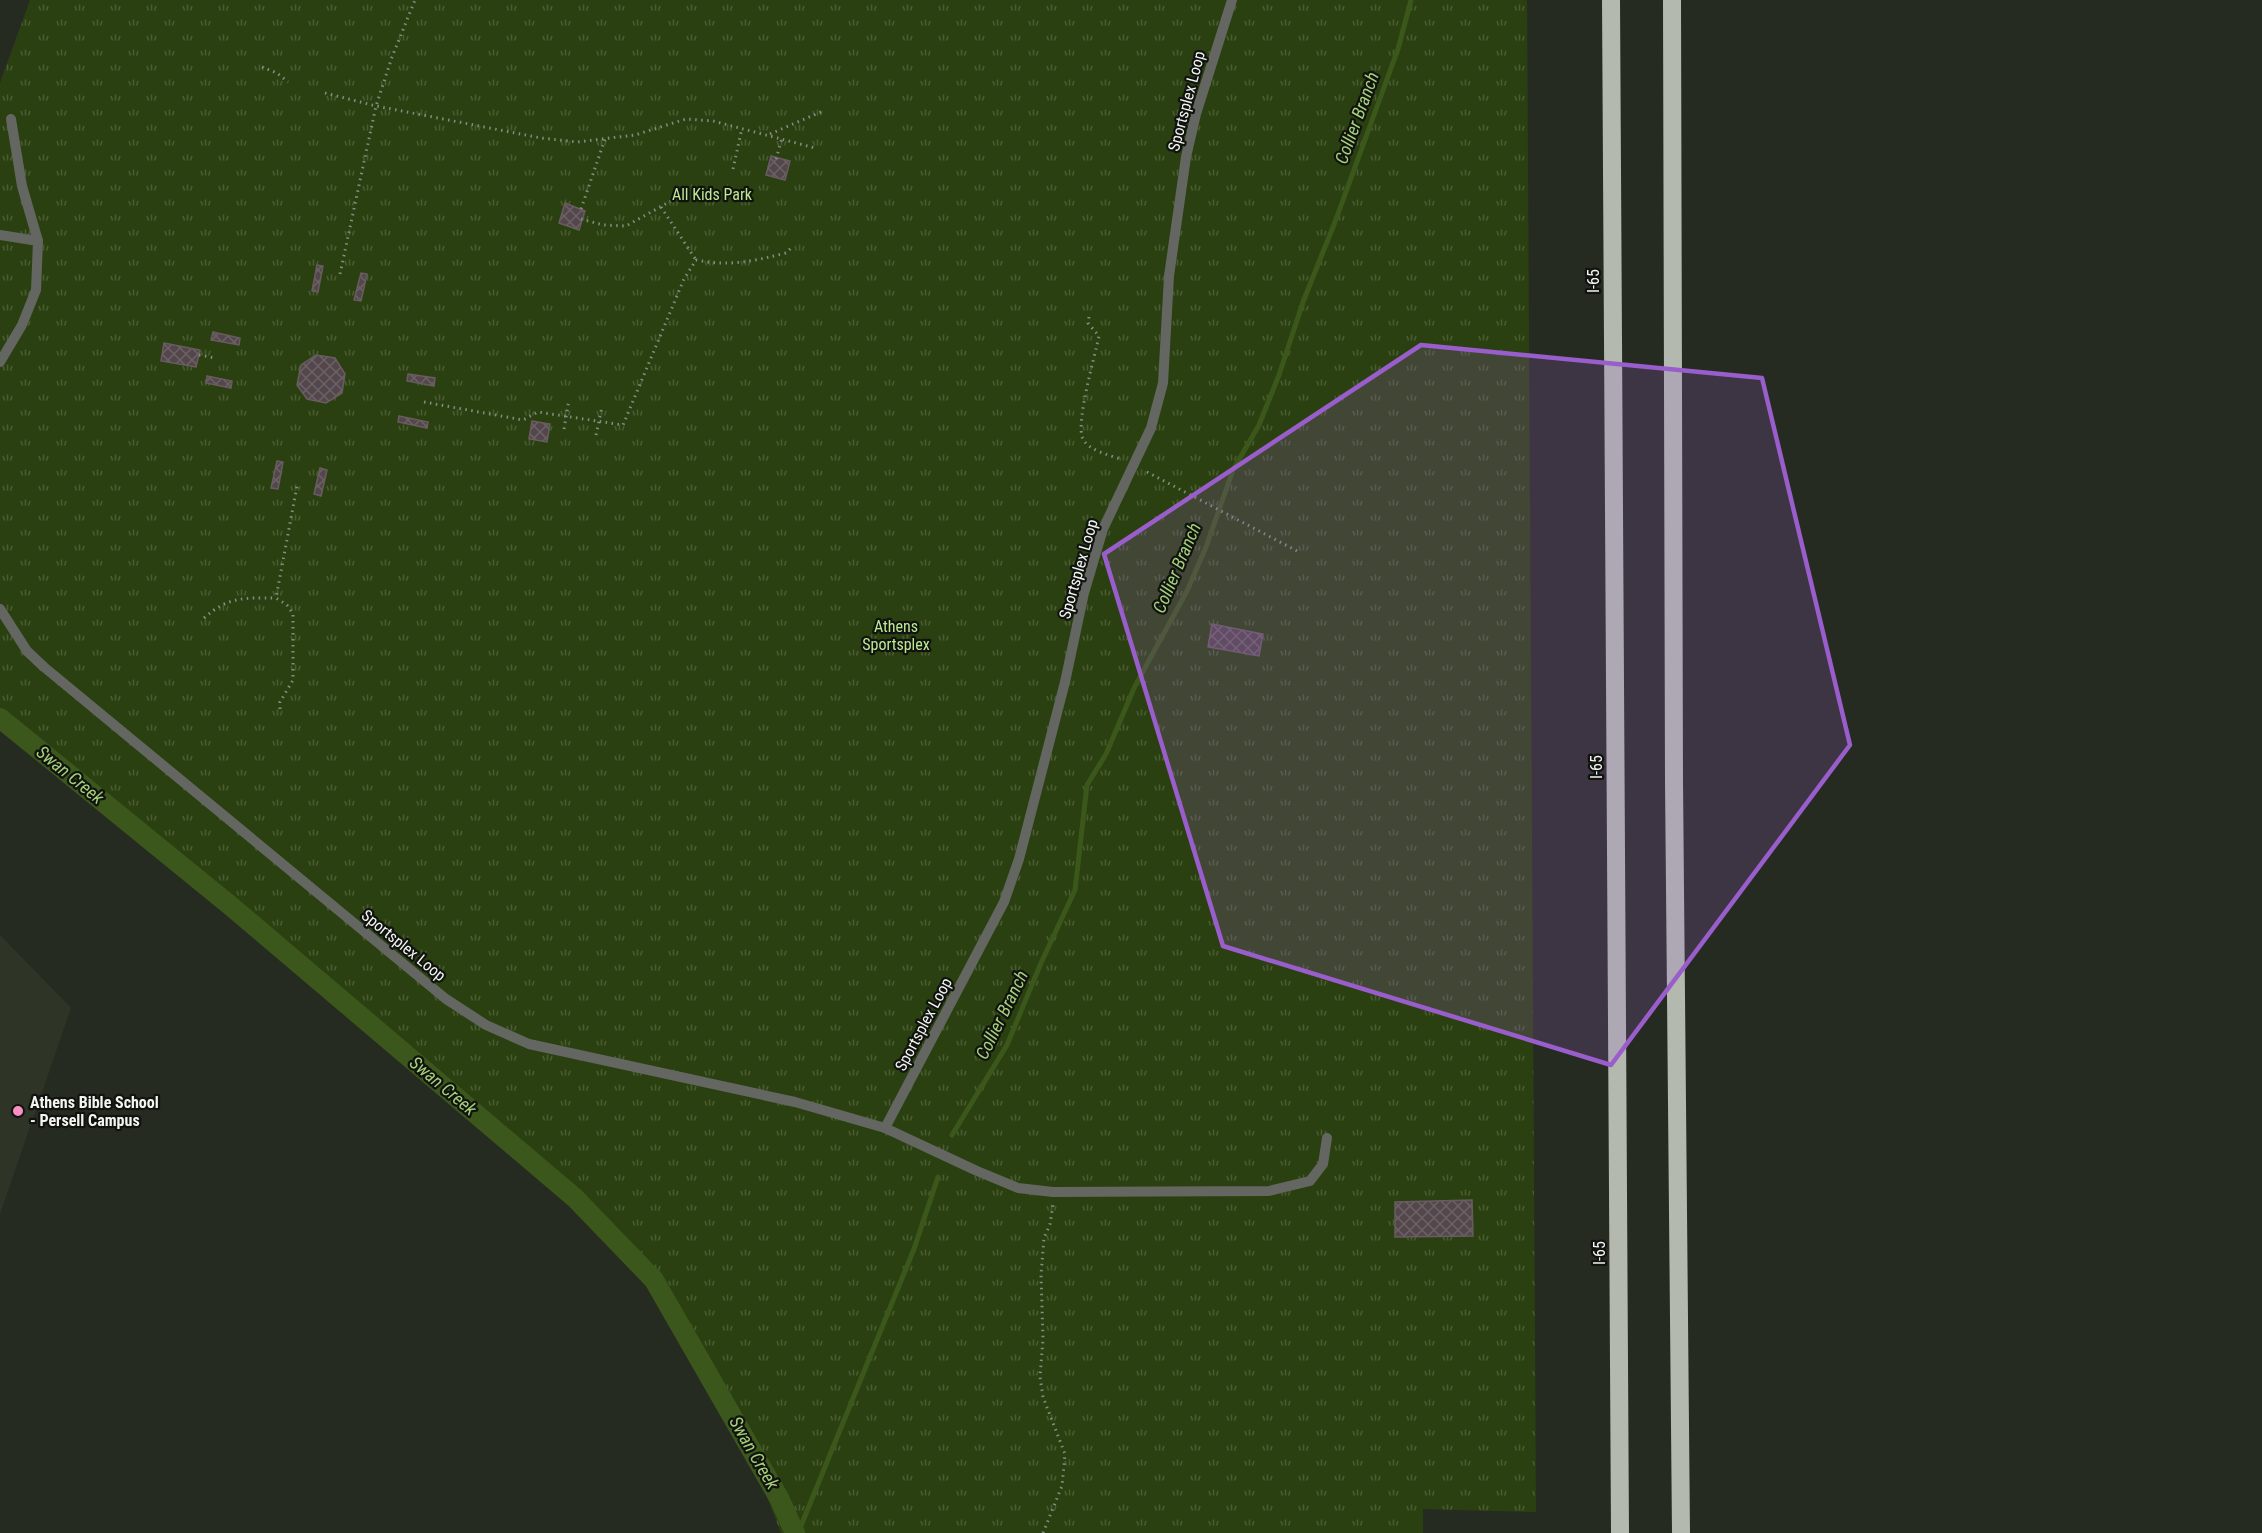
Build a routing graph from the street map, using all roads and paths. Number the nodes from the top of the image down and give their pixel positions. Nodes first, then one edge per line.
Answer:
1 (415, 0) edge
2 (1232, 0) edge
3 (1611, 0) edge
4 (1672, 0) edge
5 (262, 67) dead end
6 (288, 81) dead end
7 (325, 93) dead end
8 (376, 106) junction
9 (823, 111) dead end
10 (11, 119) dead end
11 (742, 128) junction
12 (769, 135) junction
13 (782, 138) junction
14 (605, 139) junction
15 (815, 148) dead end
16 (776, 159) dead end
17 (733, 169) dead end
18 (678, 197) dead end
19 (661, 207) junction
20 (581, 209) dead end
21 (581, 219) dead end
22 (0, 235) edge
23 (38, 241) junction
24 (791, 248) dead end
25 (696, 260) junction
26 (340, 274) dead end
27 (1089, 317) dead end
28 (199, 355) dead end
29 (215, 358) dead end
30 (0, 362) edge
31 (569, 400) dead end
32 (424, 402) dead end
33 (602, 407) dead end
34 (566, 416) junction
35 (599, 422) junction
36 (564, 429) dead end
37 (596, 435) dead end
38 (1124, 461) dead end
39 (1145, 471) dead end
40 (297, 486) dead end
41 (1299, 552) dead end
42 (276, 598) junction
43 (0, 609) edge
44 (204, 618) dead end
45 (280, 709) dead end
46 (885, 1128) junction
47 (1327, 1138) dead end
48 (1053, 1207) dead end
49 (1043, 1533) edge
50 (1620, 1533) edge
51 (1681, 1533) edge

1 - 8 path
2 - 46 lane, Sportsplex Loop
3 - 50 highway, I-65
4 - 51 highway
5 - 6 path
7 - 8 path
8 - 14 path
8 - 26 path
9 - 12 path
10 - 23 lane
11 - 12 path
11 - 14 path
11 - 17 path
12 - 13 path
13 - 15 path
13 - 16 path
14 - 20 path
18 - 19 path
19 - 21 path
19 - 25 path
22 - 23 lane
23 - 30 lane
24 - 25 path
25 - 35 path
27 - 38 path
28 - 29 path
31 - 34 path
32 - 34 path
33 - 35 path
34 - 35 path
34 - 36 path
35 - 37 path
39 - 41 path
40 - 42 path
42 - 44 path
42 - 45 path
43 - 46 lane, Sportsplex Loop
46 - 47 lane, Sportsplex Loop
48 - 49 path

